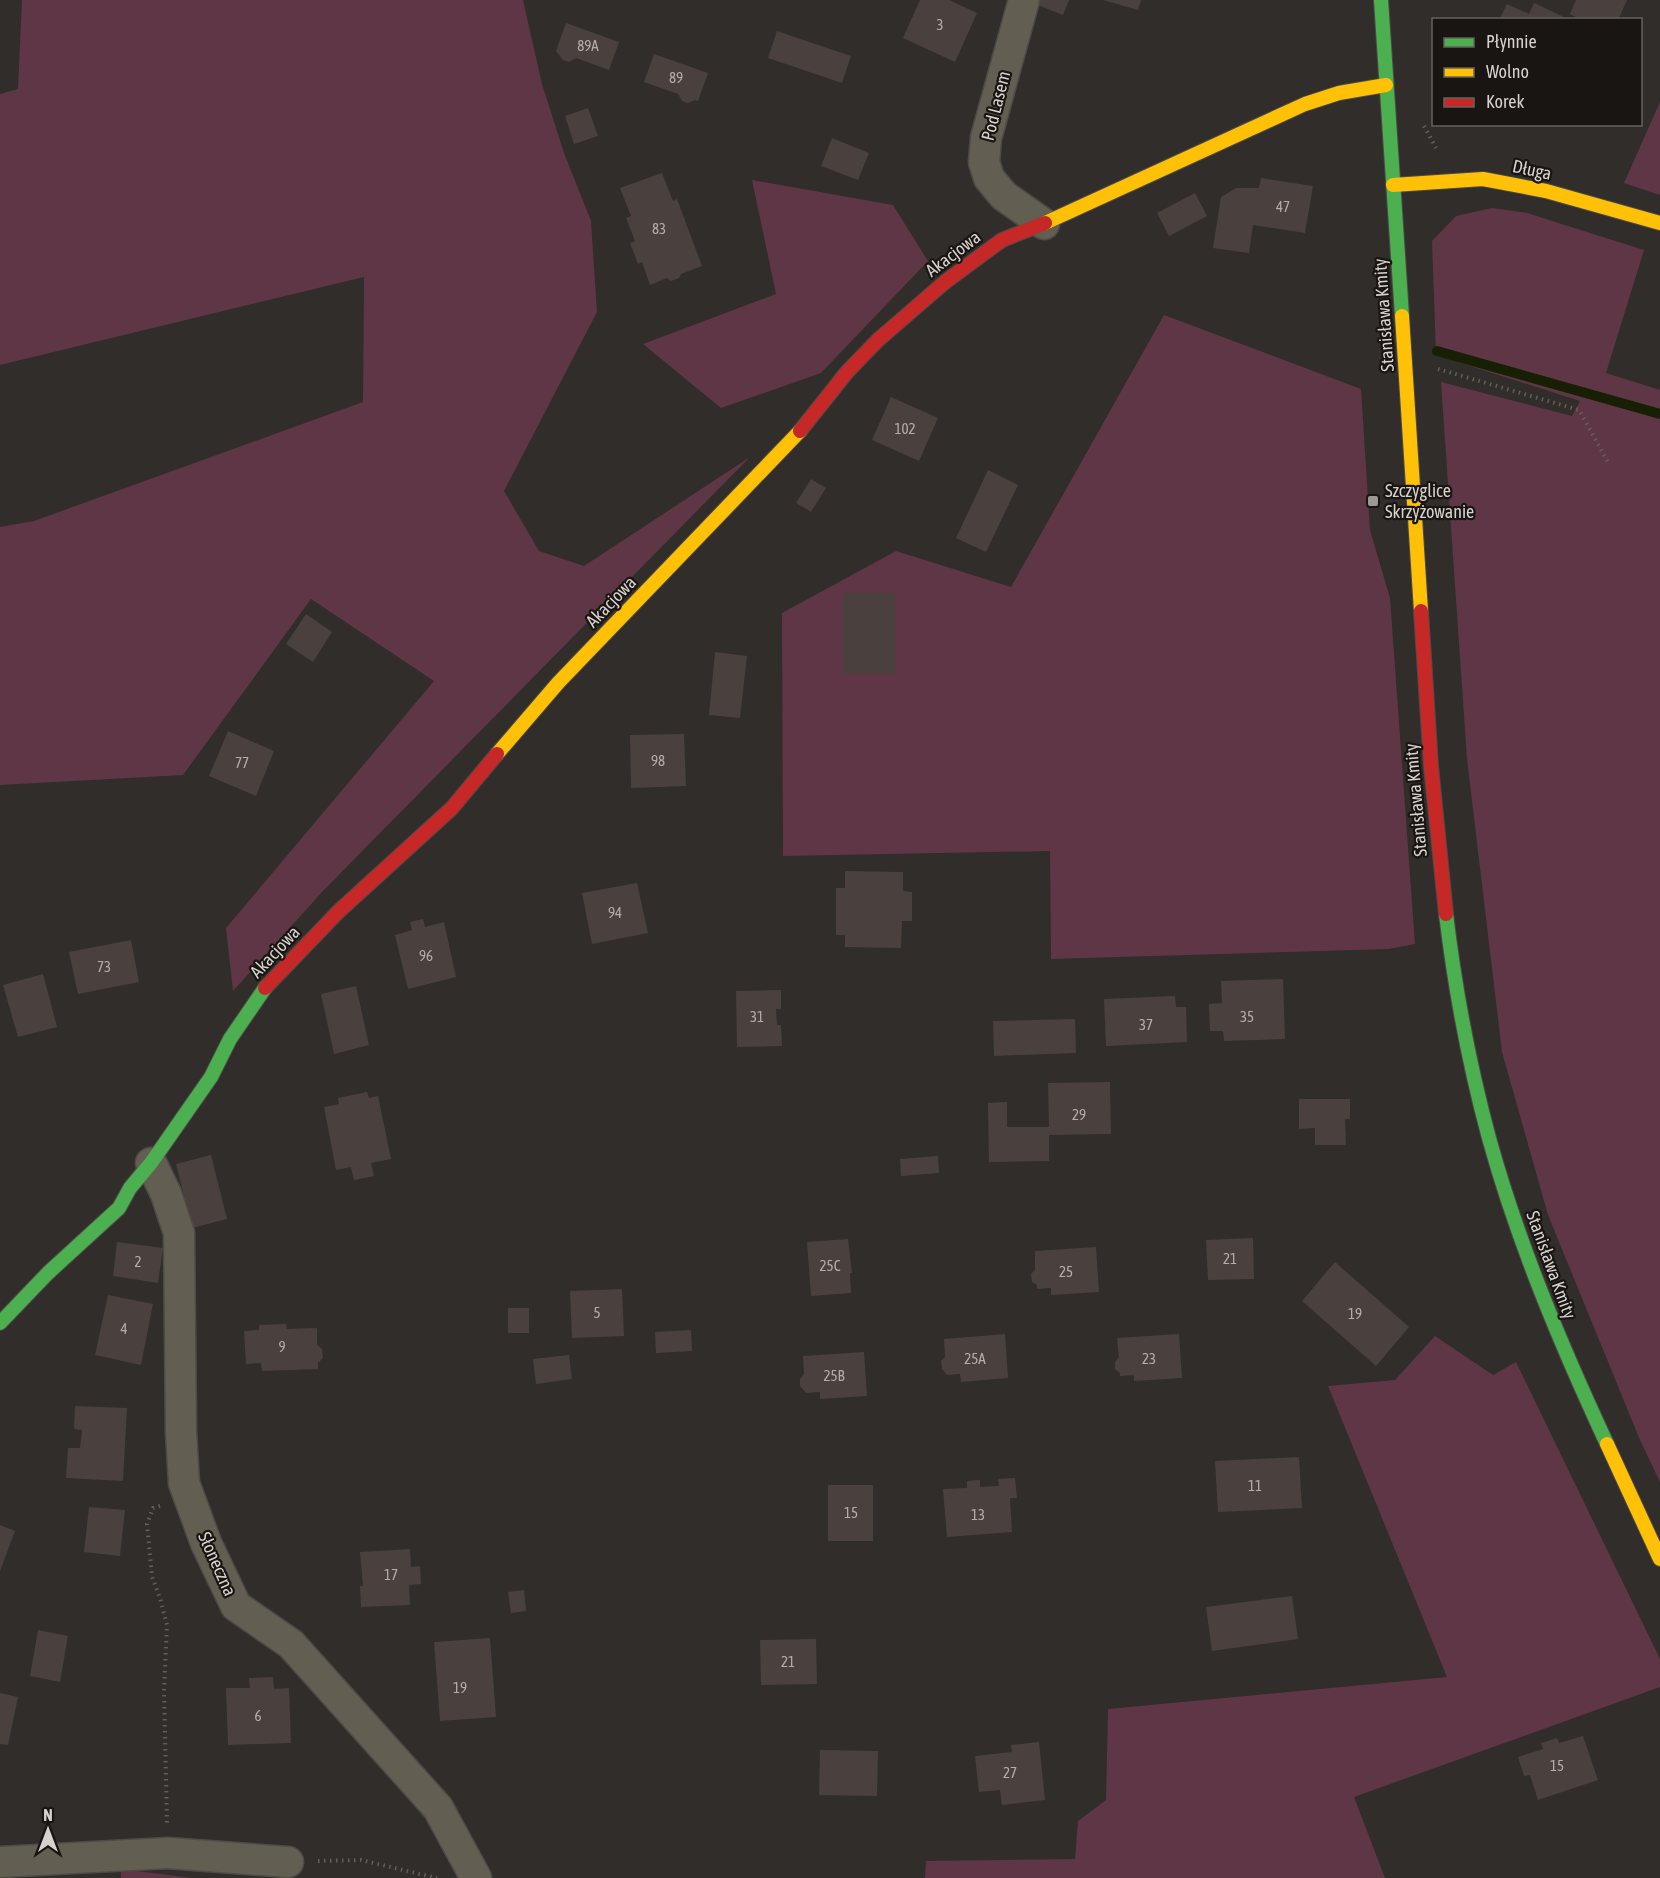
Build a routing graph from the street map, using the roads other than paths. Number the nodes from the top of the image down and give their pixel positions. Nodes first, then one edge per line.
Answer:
1 (1024, 0) edge
2 (1381, 0) edge
3 (1386, 86) junction
4 (1394, 185) junction
5 (1660, 223) edge
6 (1044, 224) junction
7 (151, 1163) junction
8 (0, 1323) edge
9 (1660, 1559) edge
10 (0, 1862) edge
11 (288, 1862) road end
12 (476, 1878) edge

1 - 6 street, Pod Lasem
2 - 3 street, Stanisława Kmity
3 - 4 street, Stanisława Kmity
3 - 6 street, Akacjowa
4 - 5 street, Długa
4 - 9 street, Stanisława Kmity
6 - 7 street, Akacjowa
7 - 8 street, Akacjowa
7 - 12 street, Słoneczna
10 - 11 street

